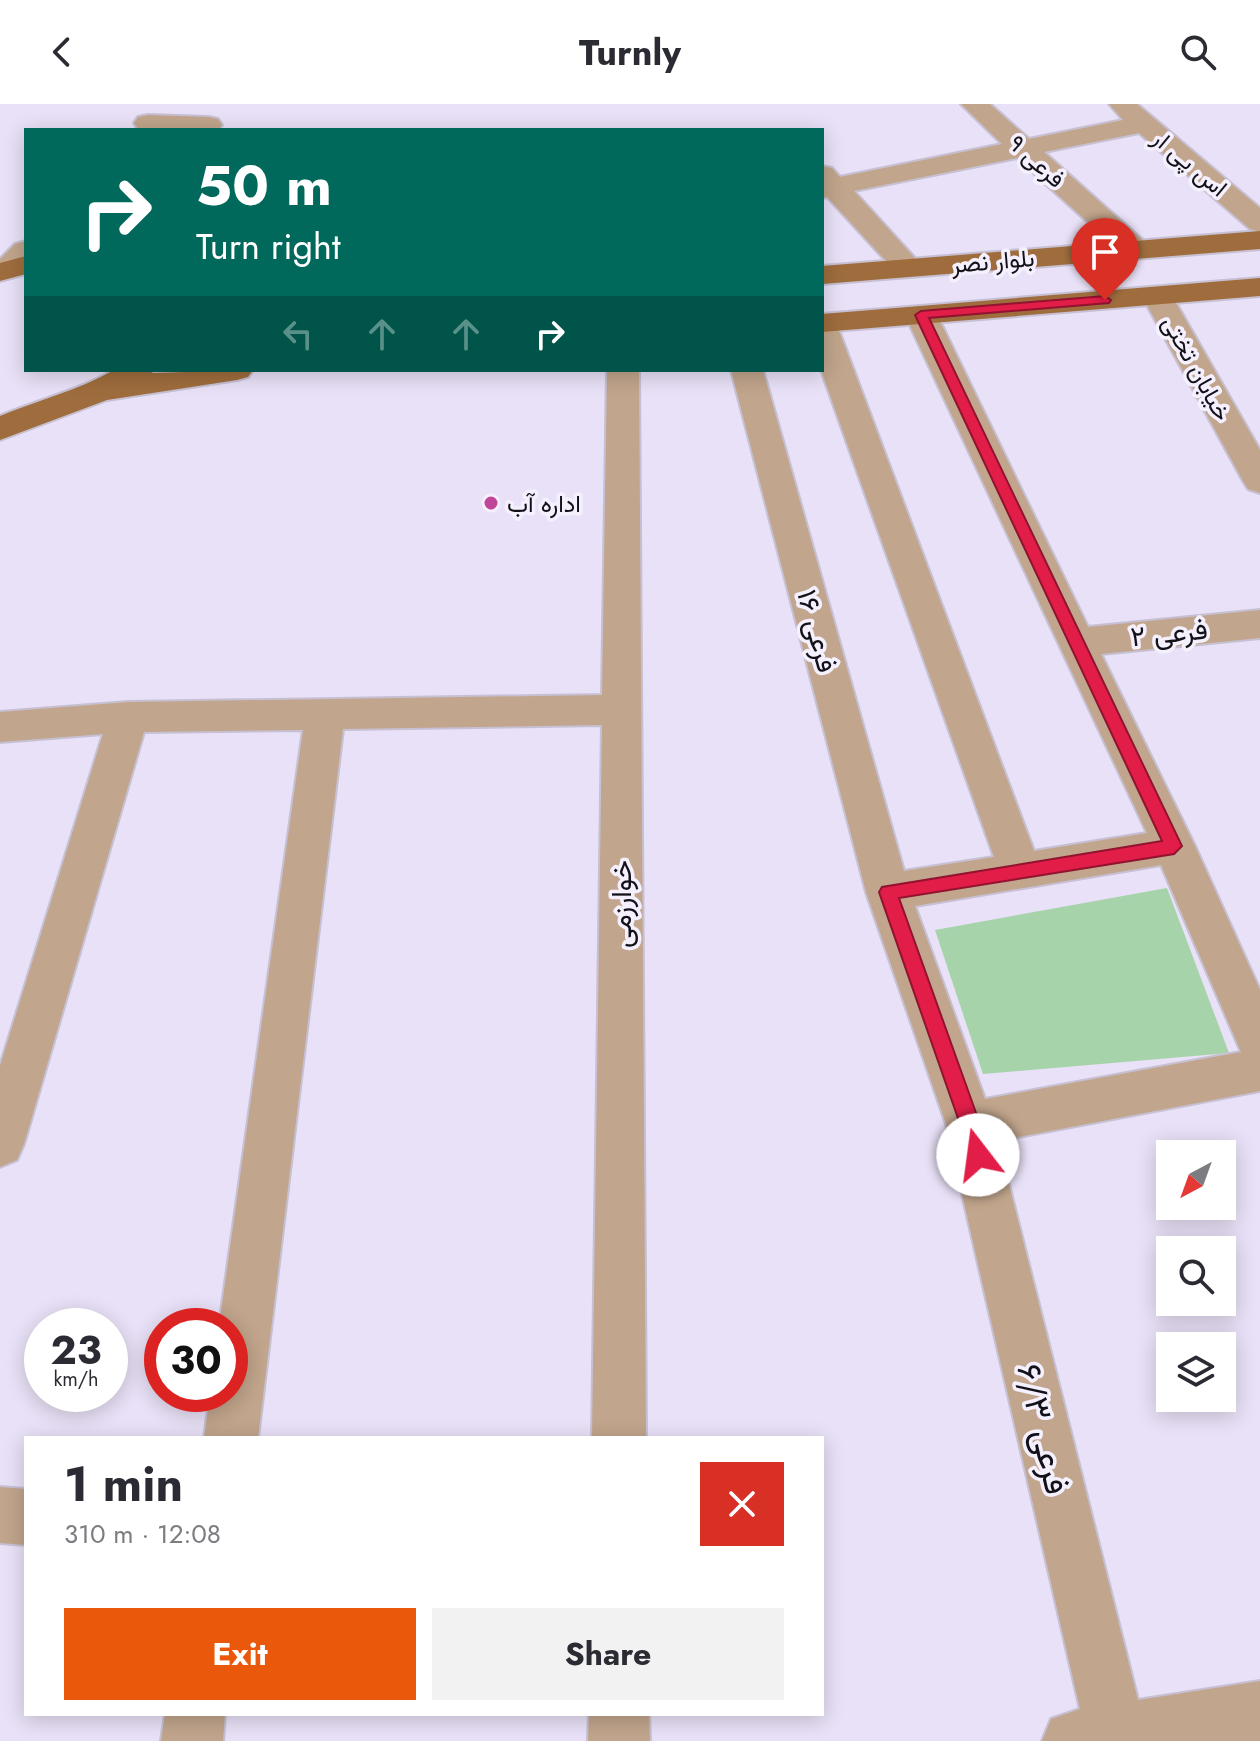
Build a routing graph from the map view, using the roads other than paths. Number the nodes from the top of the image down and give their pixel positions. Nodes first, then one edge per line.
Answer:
1 (974, 104) edge
2 (1121, 104) edge
3 (151, 119) edge
4 (212, 120) edge
5 (1144, 124) junction
6 (1023, 148) junction
7 (826, 183) edge
8 (1260, 223) edge
9 (1260, 240) edge
10 (1136, 250) junction
11 (909, 268) junction
12 (877, 271) junction
13 (824, 275) edge
14 (1260, 287) edge
15 (1157, 296) junction
16 (921, 315) junction
17 (824, 325) edge
18 (824, 331) edge
19 (135, 372) edge
20 (224, 372) edge
21 (623, 372) edge
22 (748, 372) edge
23 (102, 391) junction
24 (0, 429) edge
25 (1260, 481) edge
26 (1260, 624) edge
27 (1077, 642) junction
28 (622, 710) junction
29 (325, 714) junction
30 (128, 717) junction
31 (0, 727) edge
32 (1174, 846) junction
33 (1020, 871) junction
34 (888, 892) junction
35 (1260, 1042) edge
36 (1260, 1070) edge
37 (970, 1124) junction
38 (0, 1144) edge
39 (231, 1436) edge
40 (619, 1436) edge
41 (0, 1515) edge
42 (24, 1517) edge
43 (1260, 1711) edge
44 (195, 1716) edge
45 (619, 1716) edge
46 (1094, 1738) edge
47 (192, 1741) edge
48 (619, 1741) edge

1 - 6 street, فرعی ۹
2 - 5 street, اس پی ار
3 - 4 street
5 - 6 street
5 - 8 street, اس پی ار
6 - 7 street
6 - 10 street, فرعی ۹
7 - 11 street
9 - 10 main road, بلوار نصر
10 - 11 main road, بلوار نصر
11 - 12 main road, بلوار نصر
12 - 13 main road, بلوار نصر
12 - 16 main road
14 - 15 main road, بلوار نصر
15 - 16 main road, بلوار نصر
15 - 25 street, خیابان تختی
16 - 17 main road, بلوار نصر
16 - 27 street
18 - 33 street
19 - 23 main road
20 - 23 main road
21 - 28 street, خوارزمی
22 - 34 street, فرعی ۱۶
23 - 24 main road
26 - 27 street, فرعی ۲
27 - 32 street
28 - 29 street
28 - 40 street, خوارزمی
29 - 30 street
29 - 39 street
30 - 31 street
30 - 38 street
32 - 33 street
32 - 35 street
33 - 34 street
34 - 37 street, فرعی ۱۶
36 - 37 street
37 - 46 street, فرعی ۶/۳
41 - 42 street
43 - 46 street
44 - 47 street
45 - 48 street

